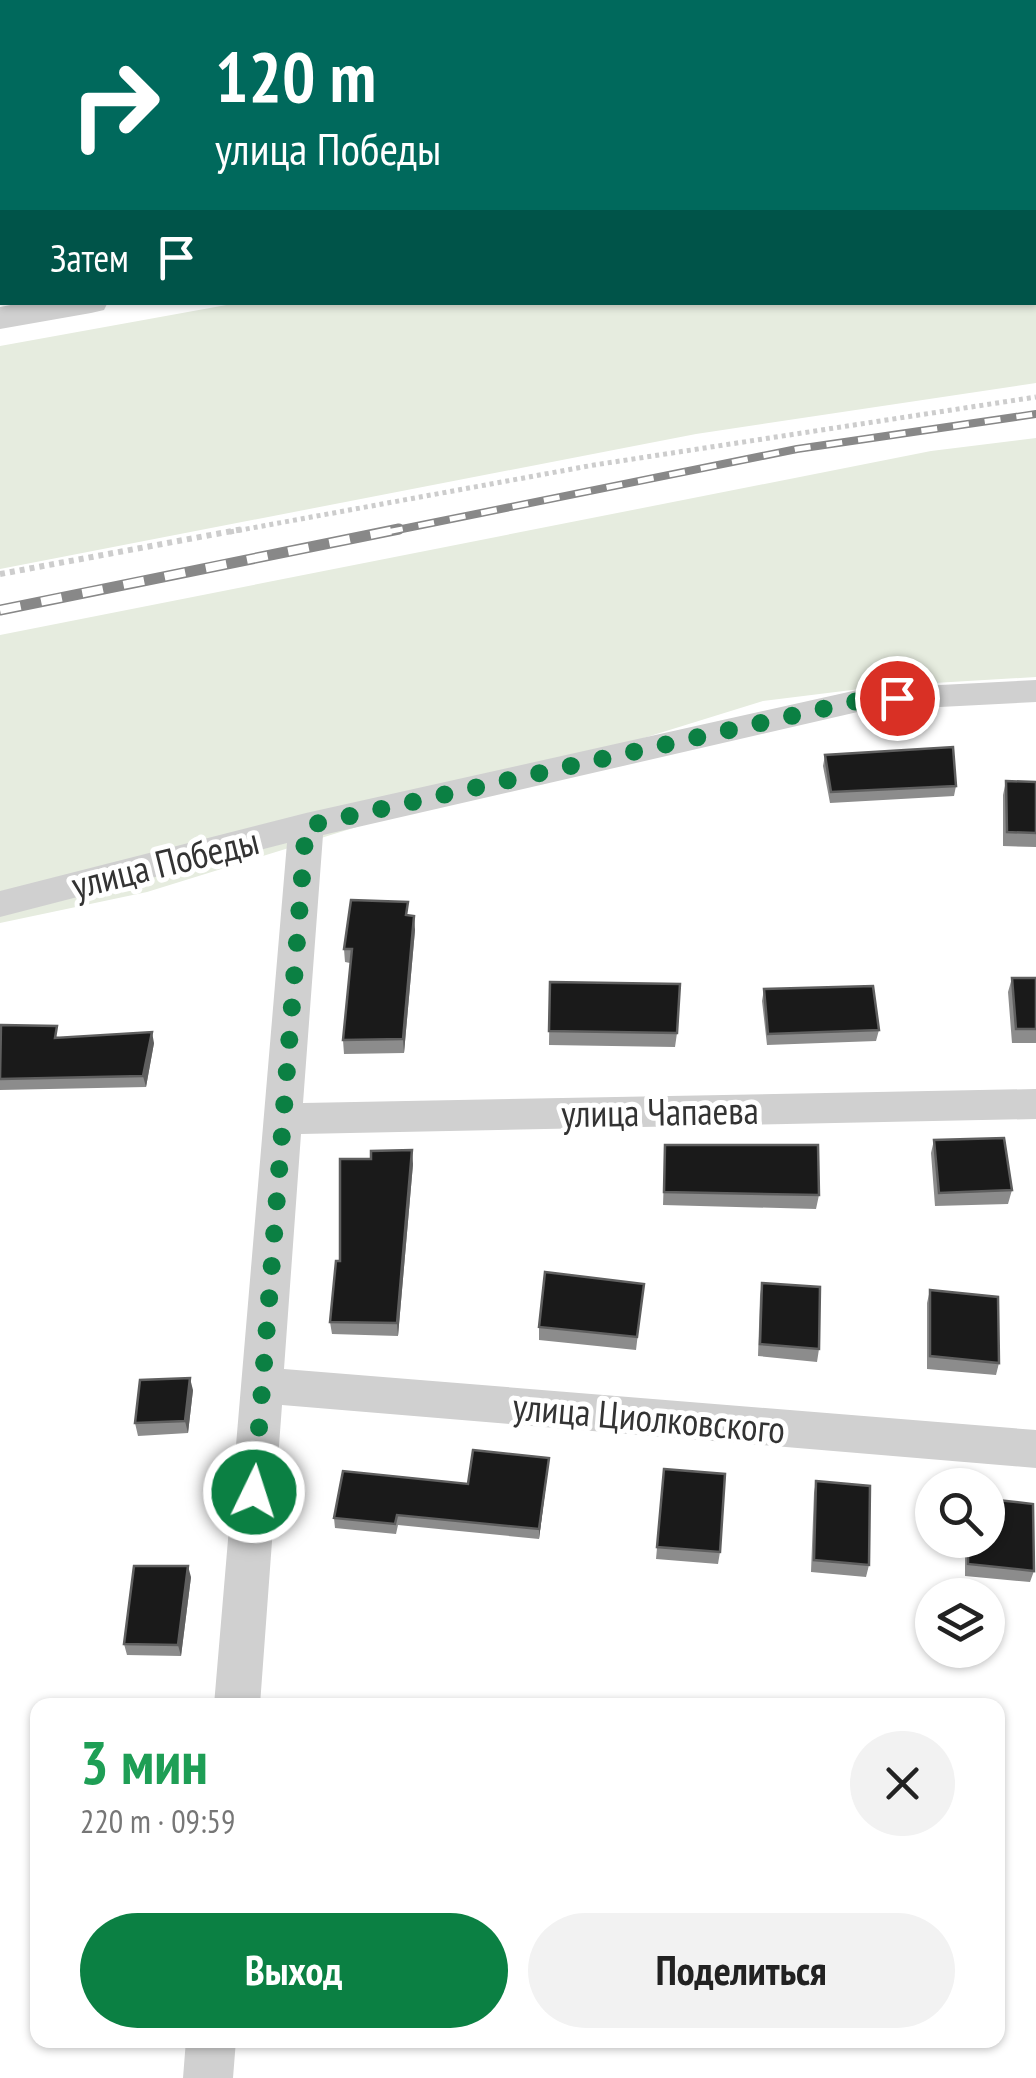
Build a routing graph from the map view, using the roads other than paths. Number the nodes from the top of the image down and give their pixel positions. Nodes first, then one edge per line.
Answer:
1 (74, 305) edge
2 (0, 318) edge
3 (1036, 691) edge
4 (306, 826) junction
5 (0, 904) edge
6 (1036, 1104) edge
7 (284, 1119) junction
8 (262, 1385) junction
9 (1036, 1448) edge
10 (238, 1698) edge
11 (210, 2048) edge
12 (208, 2078) edge

1 - 2 street
3 - 4 street, улица Победы
4 - 5 street, улица Победы
4 - 7 street
6 - 7 street, улица Чапаева
7 - 8 street
8 - 9 street, улица Циолковского
8 - 10 street
11 - 12 street

